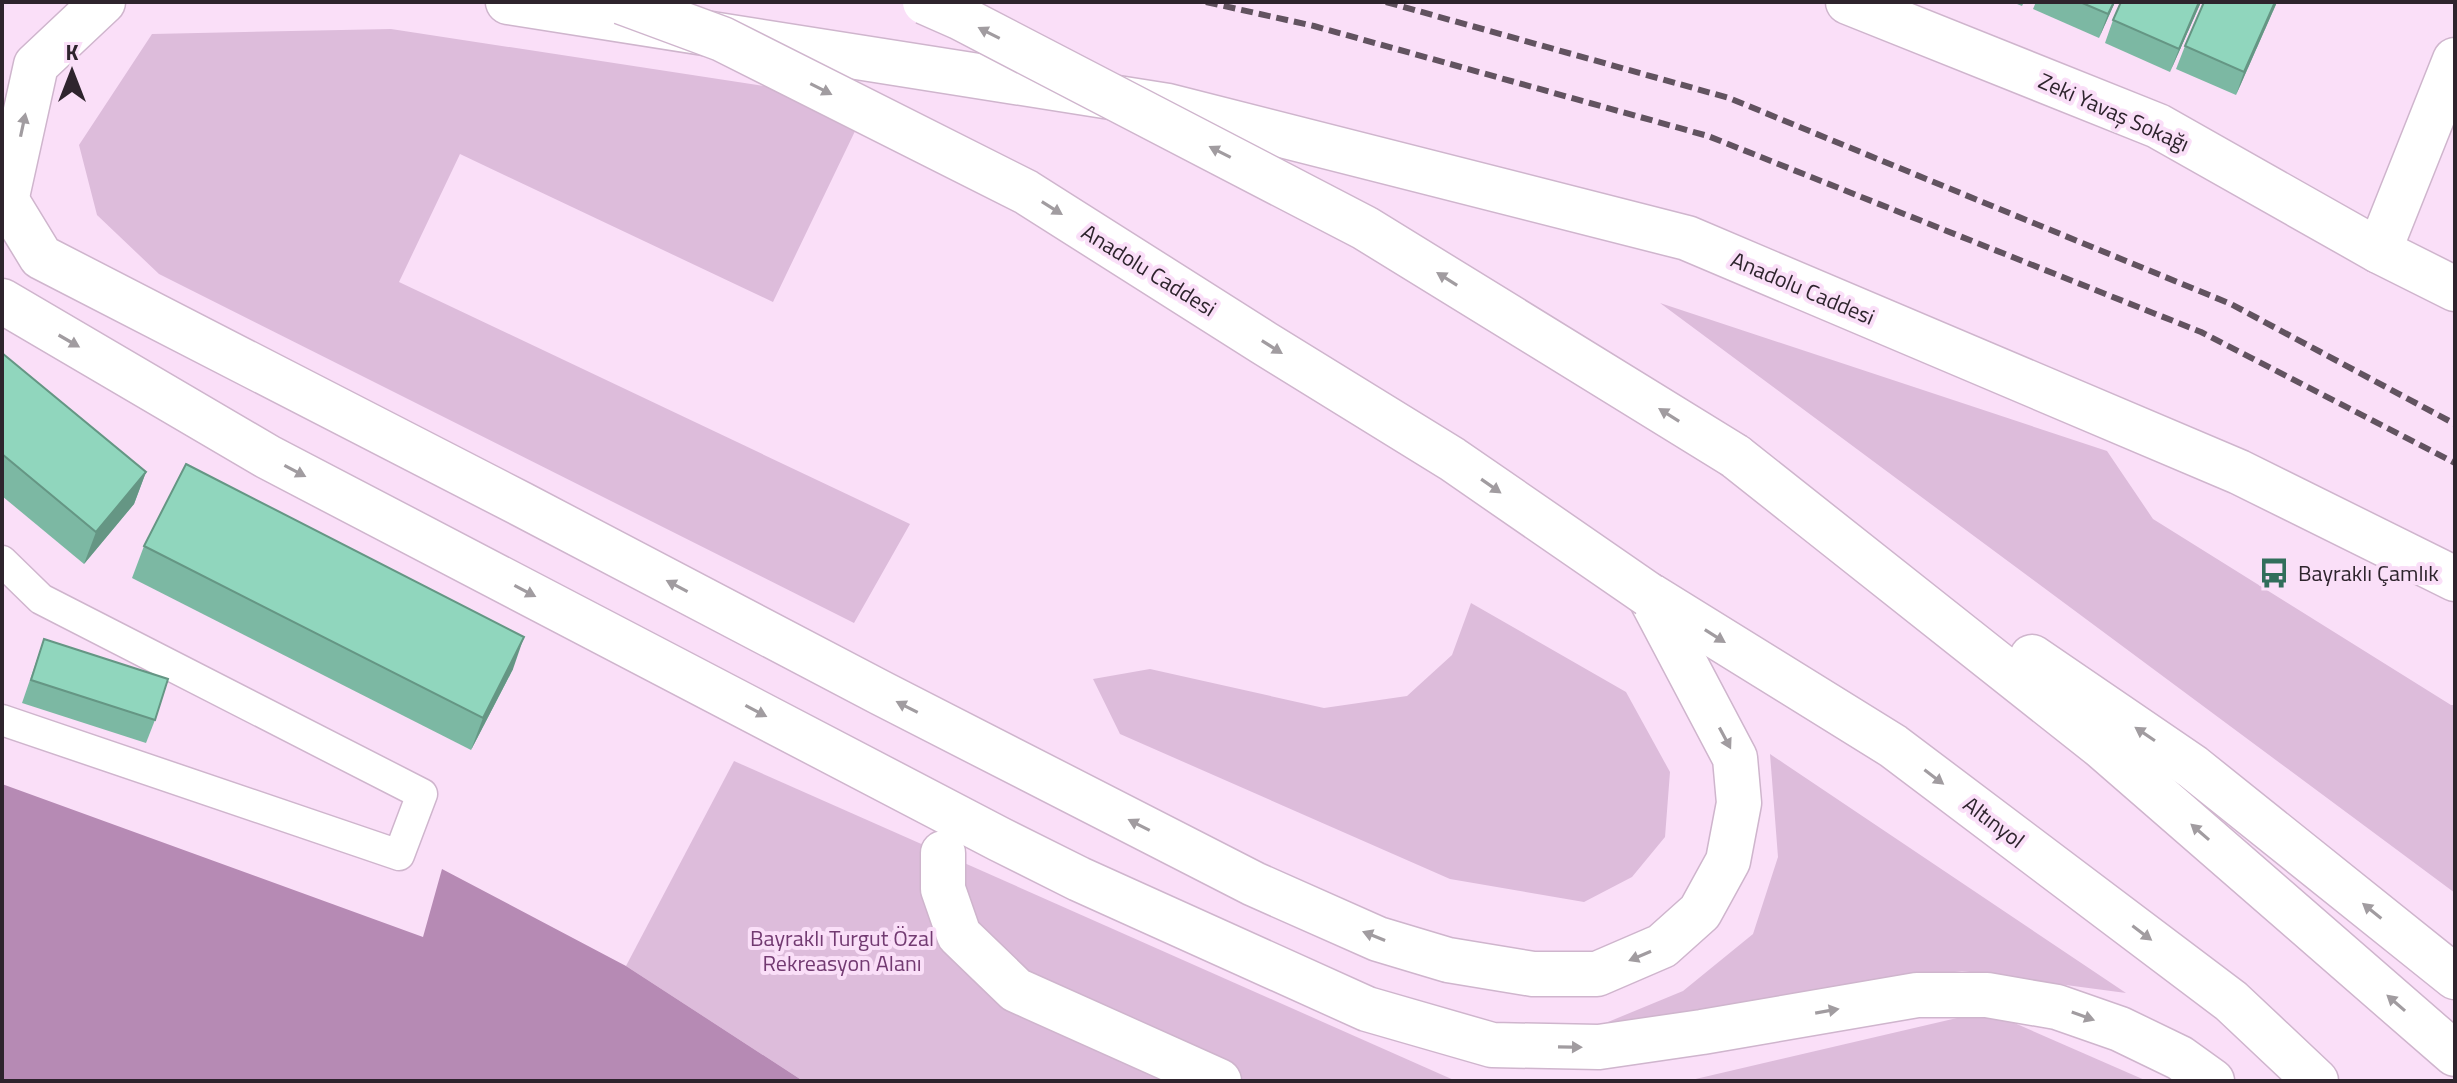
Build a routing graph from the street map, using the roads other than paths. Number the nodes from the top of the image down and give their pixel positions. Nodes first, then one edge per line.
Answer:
1 (103, 2) edge
2 (508, 2) edge
3 (622, 2) edge
4 (925, 2) edge
5 (1848, 2) edge
6 (1906, 13) edge
7 (2455, 60) edge
8 (4, 197) edge
9 (2379, 251) junction
10 (2455, 289) edge
11 (2, 301) edge
12 (1735, 456) junction
13 (2, 561) edge
14 (2455, 579) edge
15 (1649, 595) junction
16 (2, 720) edge
17 (943, 853) dead end
18 (2455, 977) edge
19 (2455, 1054) edge
20 (1219, 1081) edge
21 (2212, 1081) edge
22 (2316, 1081) edge

8 -> 1 main road
2 - 14 main road, Anadolu Caddesi
3 -> 15 main road, Anadolu Caddesi, bridge
12 -> 4 main road, bridge
5 - 6 main road, Zeki Yavaş Sokağı
6 - 9 main road, Zeki Yavaş Sokağı
7 - 9 main road
15 -> 8 main road
9 - 10 main road, Zeki Yavaş Sokağı
11 -> 21 main road
18 -> 12 main road
19 -> 12 main road
13 - 16 lane
15 -> 22 main road, Altınyol
17 - 20 main road

